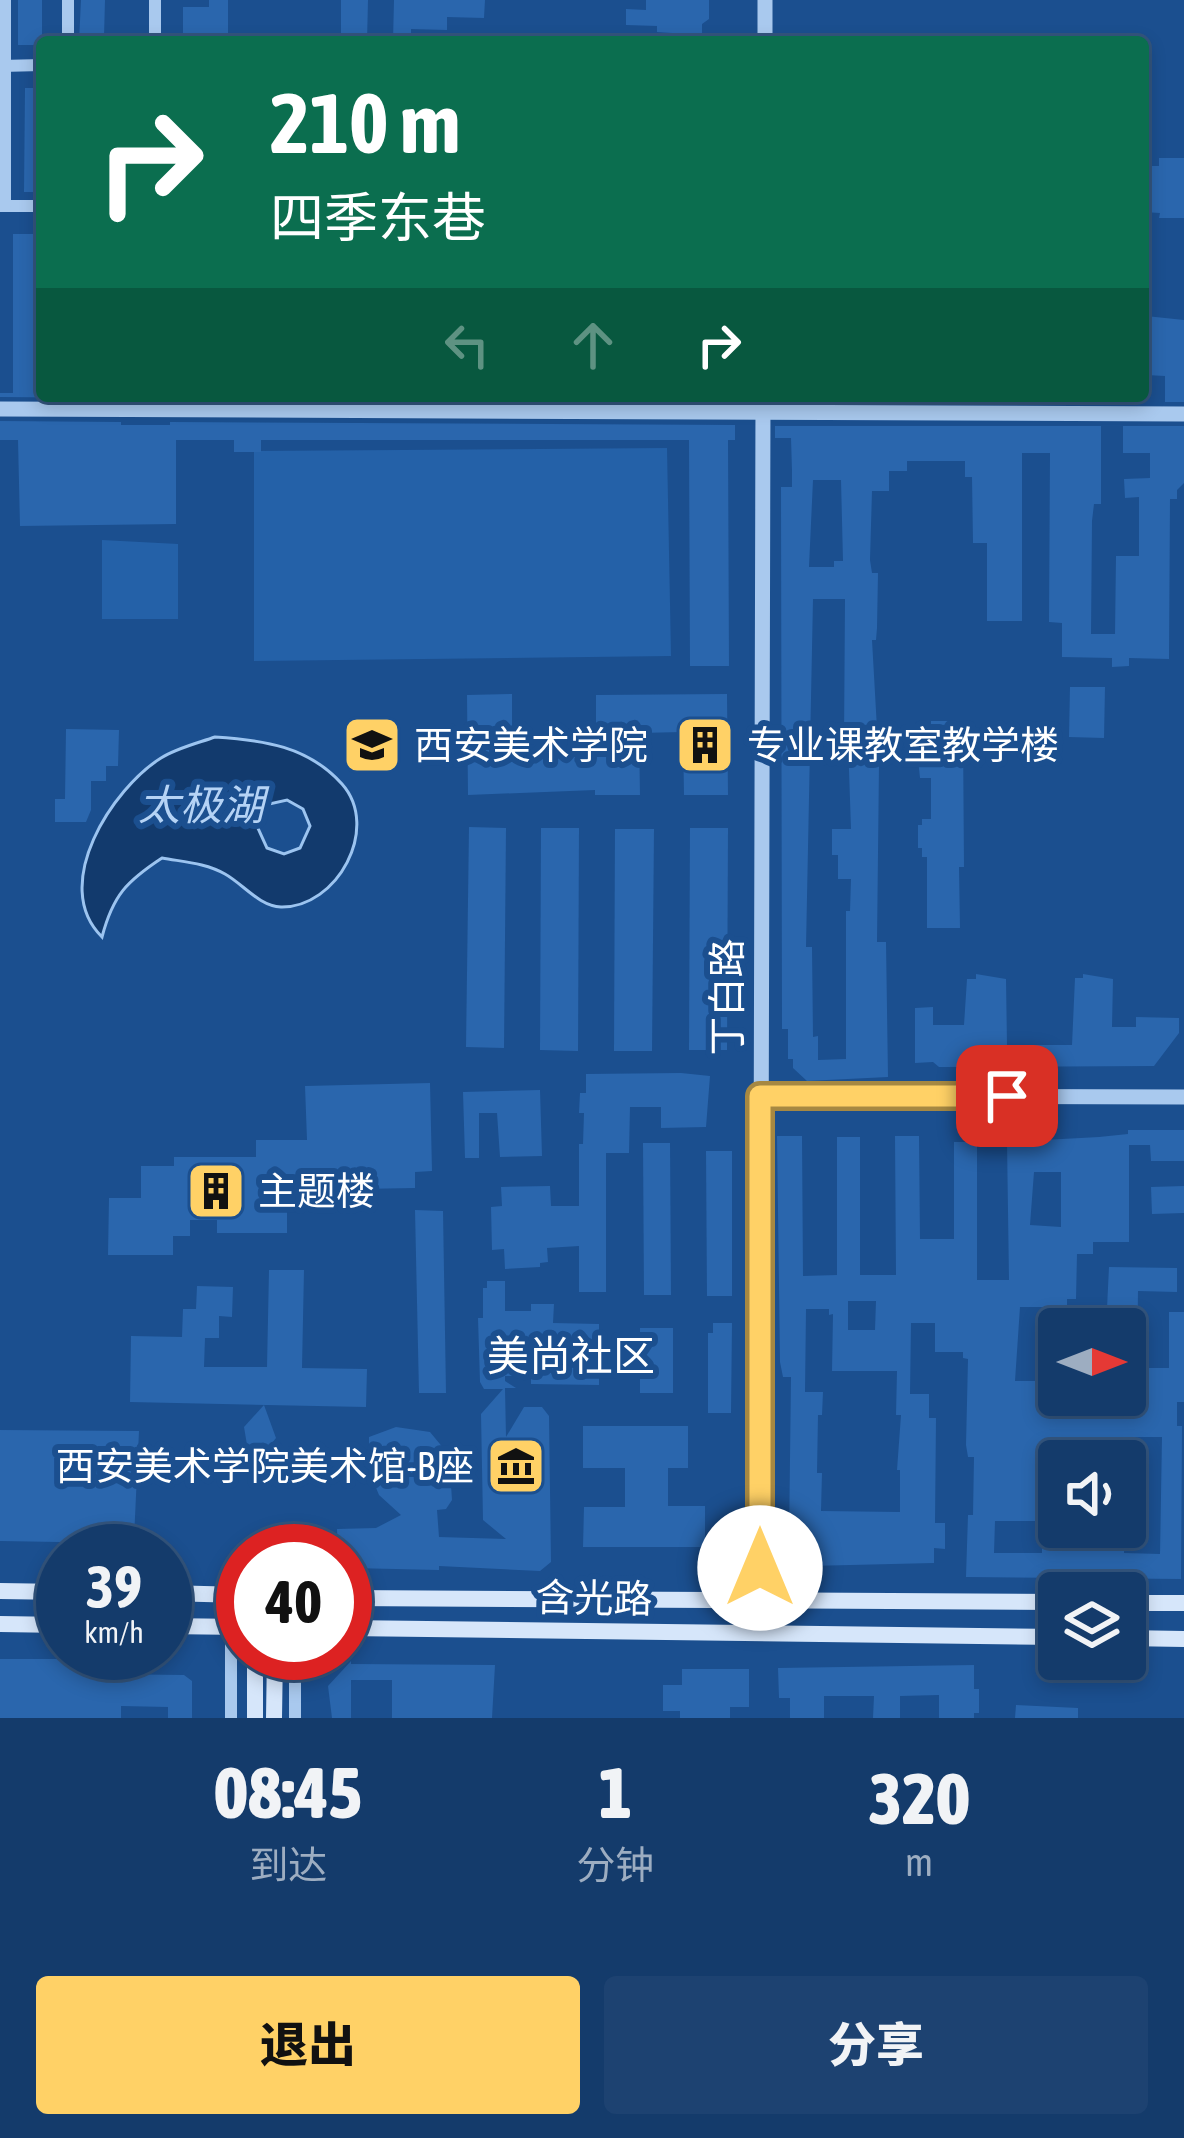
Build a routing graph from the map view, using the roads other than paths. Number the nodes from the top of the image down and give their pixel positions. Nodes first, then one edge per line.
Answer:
1 (5, 0) edge
2 (68, 0) edge
3 (155, 0) edge
4 (765, 0) edge
5 (68, 36) edge
6 (155, 36) edge
7 (765, 36) edge
8 (36, 65) edge
9 (3, 66) edge
10 (2, 206) edge
11 (36, 206) edge
12 (158, 403) edge
13 (764, 404) edge
14 (0, 410) edge
15 (1184, 414) edge
16 (760, 1096) junction
17 (1184, 1097) edge
18 (0, 1591) edge
19 (36, 1592) edge
20 (372, 1598) edge
21 (760, 1598) junction
22 (1038, 1602) edge
23 (1146, 1603) edge
24 (1184, 1603) edge
25 (0, 1624) edge
26 (36, 1625) edge
27 (372, 1628) edge
28 (1038, 1637) edge
29 (1146, 1638) edge
30 (1184, 1639) edge
31 (234, 1680) edge
32 (256, 1680) edge
33 (275, 1680) edge
34 (295, 1680) edge
35 (231, 1718) edge
36 (255, 1718) edge
37 (274, 1718) edge
38 (295, 1718) edge

1 - 9 street
2 - 5 street
3 - 6 street
4 - 7 street
8 - 9 street
9 - 10 street
10 - 11 street
12 - 13 street
12 - 14 street
13 - 15 street
13 - 16 street, 丁白路
16 - 17 street
16 - 21 street, 丁白路
18 - 19 main road
20 - 21 main road, 含光路
21 - 22 main road, 含光路
23 - 24 main road
25 - 26 main road
27 - 28 main road, 含光路
29 - 30 main road
31 - 35 street
32 - 36 main road
33 - 37 main road
34 - 38 street

